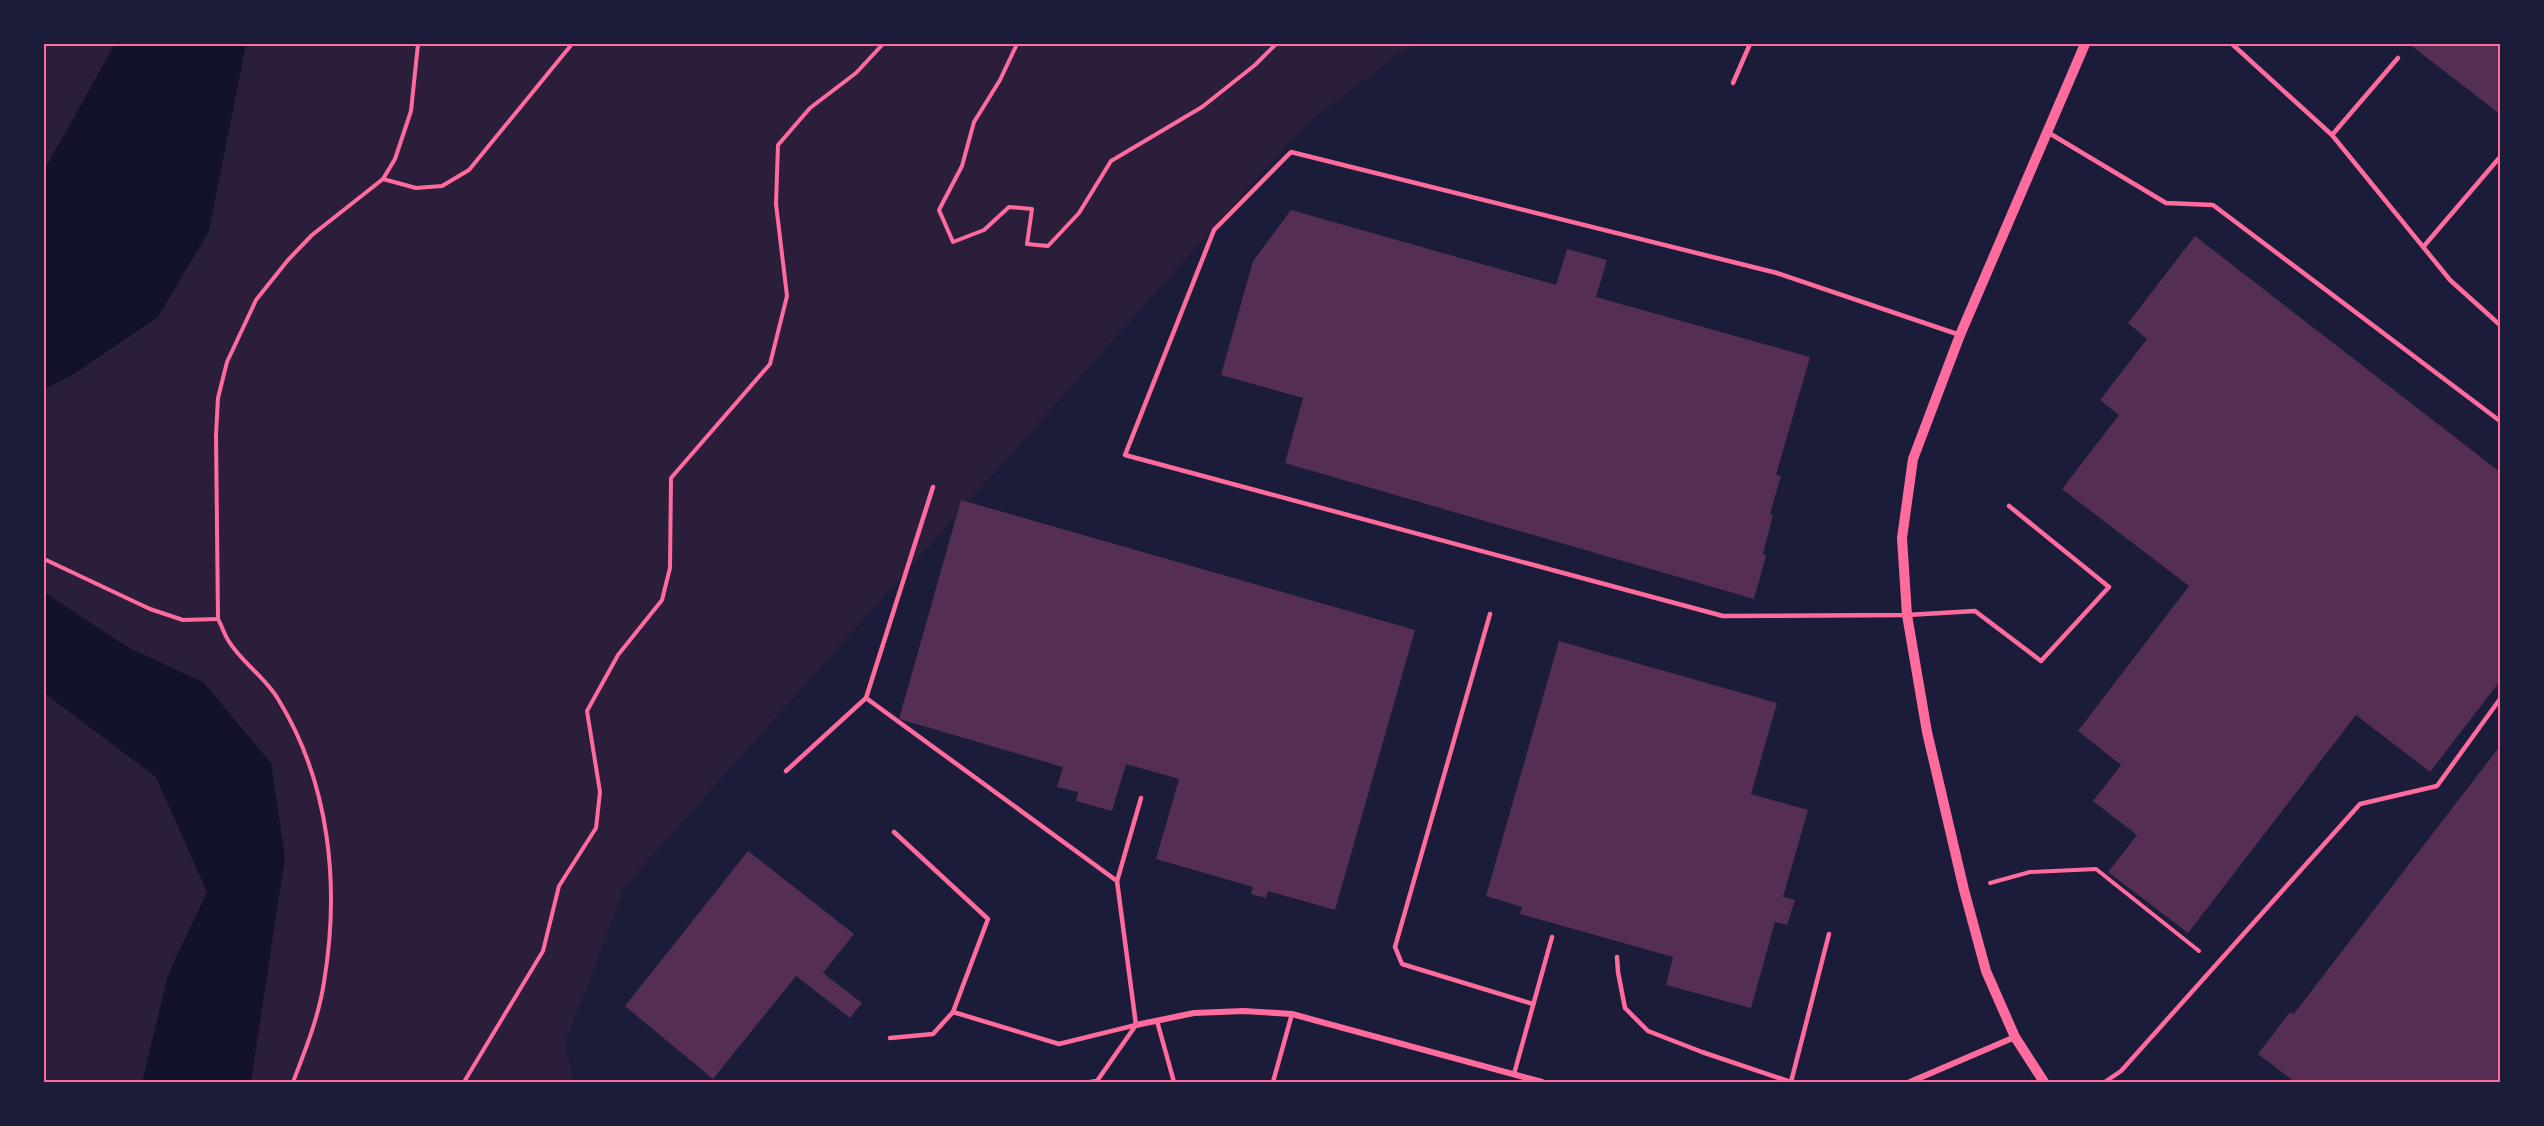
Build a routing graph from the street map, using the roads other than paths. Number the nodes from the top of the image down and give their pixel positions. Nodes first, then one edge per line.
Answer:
1 (1750, 44) edge
2 (2085, 44) edge
3 (2232, 44) edge
4 (2398, 58) dead end
5 (1733, 83) dead end
6 (2046, 131) junction
7 (2332, 135) junction
8 (2500, 157) edge
9 (2424, 246) junction
10 (2500, 326) edge
11 (1960, 335) junction
12 (2500, 421) edge
13 (933, 487) dead end
14 (2009, 506) dead end
15 (1490, 614) dead end
16 (1907, 615) junction
17 (866, 698) junction
18 (2500, 699) edge
19 (786, 771) dead end
20 (1141, 798) dead end
21 (894, 832) dead end
22 (1117, 881) junction
23 (1829, 934) dead end
24 (1552, 937) dead end
25 (1617, 957) dead end
26 (1533, 1004) junction
27 (953, 1012) junction
28 (1292, 1014) junction
29 (1157, 1021) junction
30 (1136, 1025) junction
31 (2015, 1037) junction
32 (890, 1038) dead end
33 (1514, 1074) junction
34 (1791, 1082) edge
35 (1090, 1083) edge
36 (1174, 1083) edge
37 (1273, 1083) edge
38 (1542, 1083) edge
39 (1910, 1083) edge
40 (2044, 1083) edge
41 (2105, 1083) edge

1 - 5 lane
2 - 6 street
3 - 7 lane
4 - 7 lane
6 - 11 street
6 - 12 lane
7 - 9 lane
8 - 9 lane
9 - 10 lane
11 - 16 street
11 - 16 lane
13 - 17 lane
14 - 16 lane
15 - 26 lane
16 - 31 street
17 - 19 lane
17 - 22 lane
18 - 41 lane
20 - 22 lane
21 - 27 lane
22 - 30 lane
23 - 34 lane
24 - 26 lane
25 - 34 lane
26 - 33 lane
27 - 30 lane
27 - 32 lane
28 - 29 street
28 - 33 street
28 - 37 lane
29 - 30 street
29 - 36 lane
30 - 35 lane
31 - 39 street
31 - 40 street
33 - 38 street

